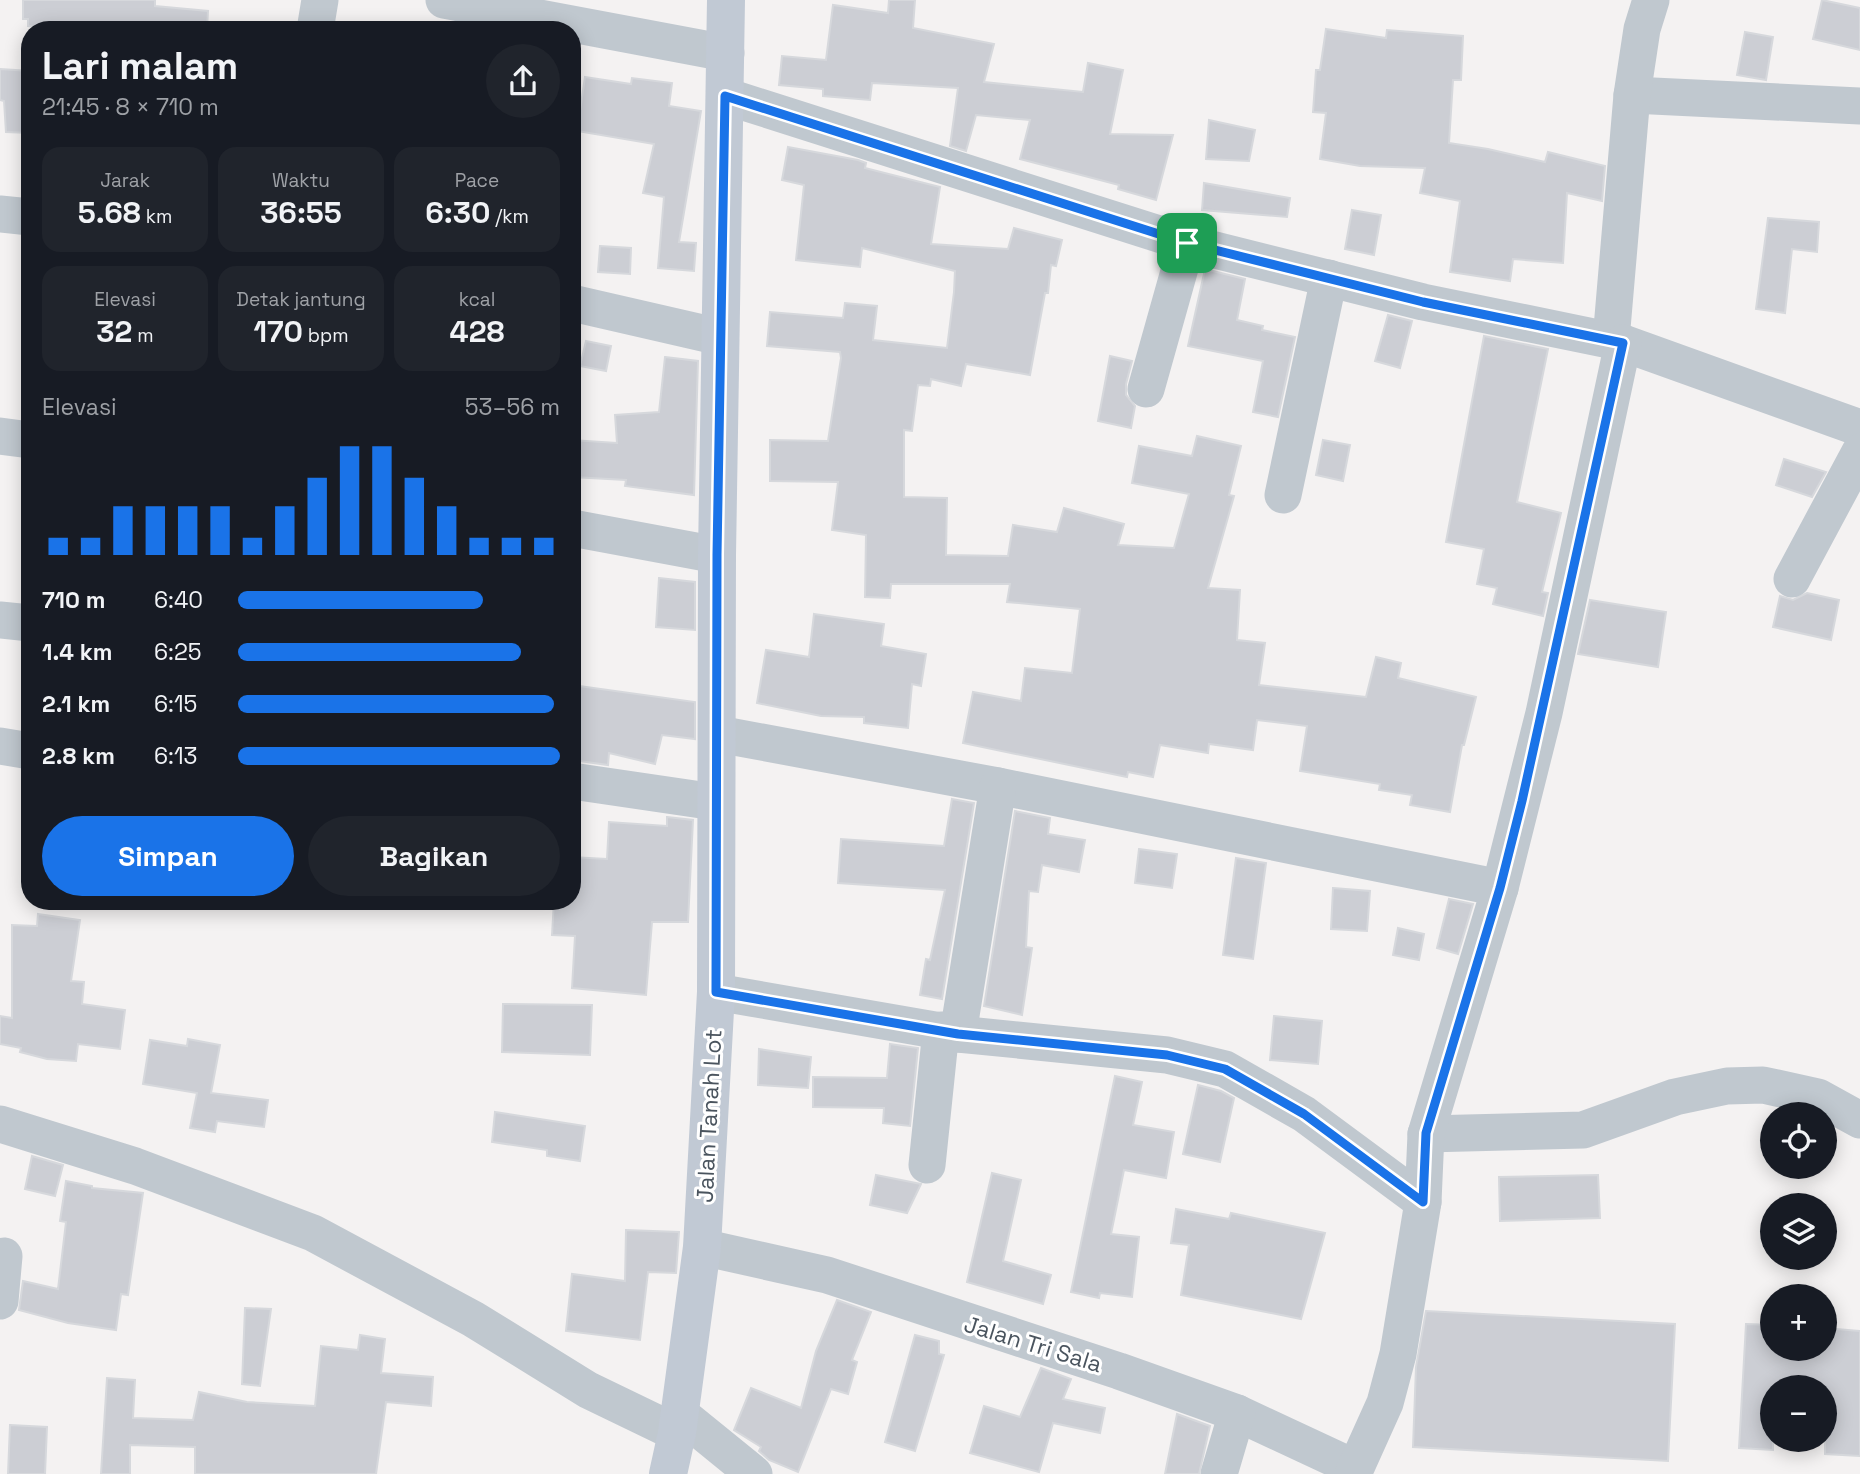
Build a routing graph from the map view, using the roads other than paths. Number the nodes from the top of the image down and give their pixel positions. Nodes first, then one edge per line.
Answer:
1 (320, 0) edge
2 (444, 0) edge
3 (726, 0) edge
4 (1651, 0) edge
5 (316, 21) edge
6 (556, 21) edge
7 (581, 26) edge
8 (726, 53) junction
9 (1632, 95) junction
10 (725, 96) junction
11 (1860, 106) edge
12 (0, 214) edge
13 (21, 216) edge
14 (1187, 243) junction
15 (1329, 278) junction
16 (581, 305) edge
17 (720, 337) junction
18 (1617, 341) junction
19 (1146, 389) dead end
20 (1860, 428) edge
21 (0, 436) edge
22 (21, 439) edge
23 (1860, 452) edge
24 (1283, 495) dead end
25 (581, 530) edge
26 (717, 555) junction
27 (1792, 579) dead end
28 (0, 620) edge
29 (21, 621) edge
30 (718, 734) junction
31 (0, 746) edge
32 (21, 750) edge
33 (581, 782) edge
34 (998, 786) junction
35 (715, 802) junction
36 (1500, 888) junction
37 (716, 992) junction
38 (950, 1032) junction
39 (1860, 1120) edge
40 (0, 1124) edge
41 (1426, 1133) junction
42 (927, 1166) dead end
43 (1423, 1202) junction
44 (702, 1247) junction
45 (4, 1256) dead end
46 (0, 1301) edge
47 (1237, 1413) junction
48 (675, 1452) edge
49 (1354, 1471) edge
50 (754, 1474) edge
51 (1219, 1474) edge

1 - 5 street
2 - 6 street
3 - 8 main road, Jalan Tanah Lot
4 - 9 street
7 - 8 street
8 - 10 main road, Jalan Tanah Lot
9 - 11 street
9 - 18 street
10 - 14 street
10 - 17 main road, Jalan Tanah Lot
12 - 13 street
14 - 15 street
14 - 19 street
15 - 18 street
15 - 24 street
16 - 17 street
17 - 26 main road, Jalan Tanah Lot
18 - 20 street
18 - 36 street
21 - 22 street
23 - 27 street
25 - 26 street
26 - 30 main road, Jalan Tanah Lot
28 - 29 street
30 - 34 street
30 - 35 main road, Jalan Tanah Lot
31 - 32 street
33 - 35 street
34 - 36 street
34 - 38 street
35 - 37 main road, Jalan Tanah Lot
36 - 41 street
37 - 38 street
37 - 44 main road, Jalan Tanah Lot
38 - 42 street
38 - 43 street
39 - 41 street
40 - 48 street
41 - 43 street
43 - 49 street
44 - 47 street, Jalan Tri Sala
44 - 48 main road, Jalan Tanah Lot
45 - 46 street
47 - 49 street, Jalan Tri Sala
47 - 51 street
48 - 50 street

